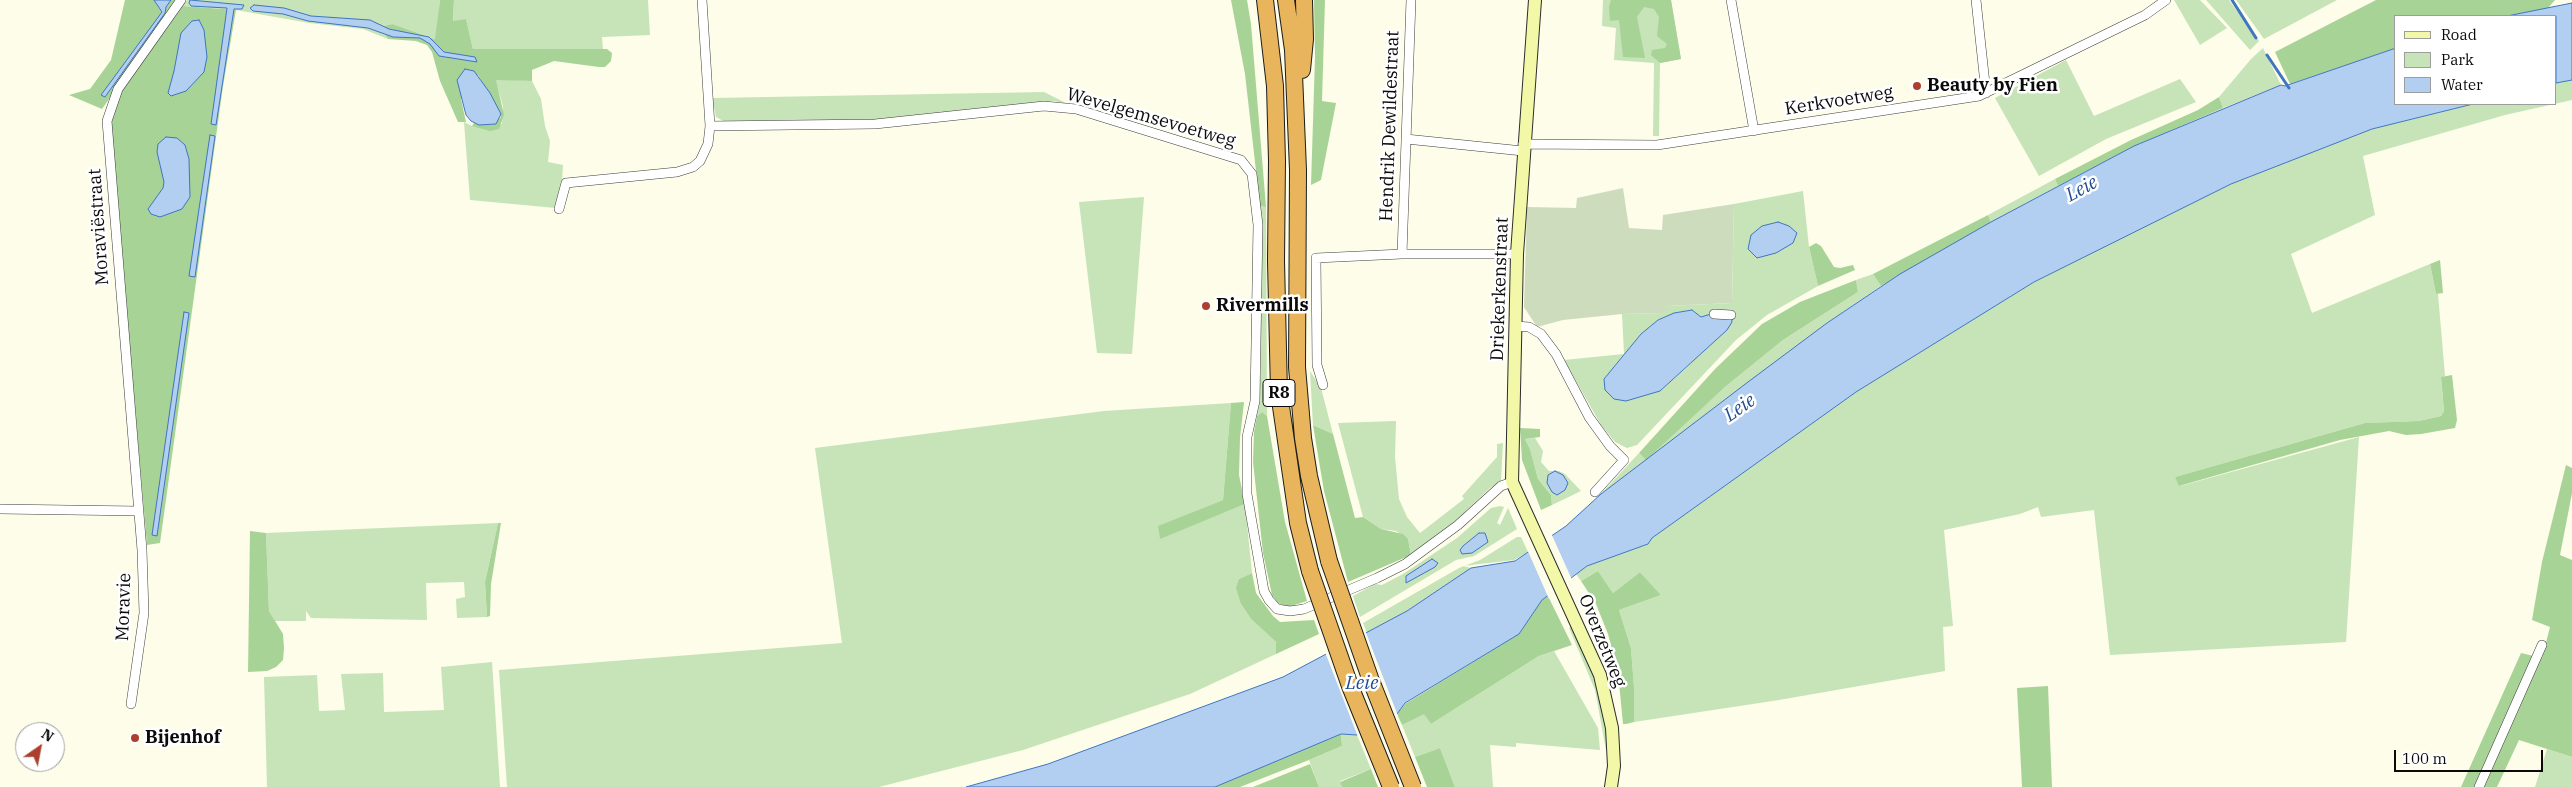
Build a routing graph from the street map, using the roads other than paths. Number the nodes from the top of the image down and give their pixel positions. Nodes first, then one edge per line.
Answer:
1 (181, 0) edge
2 (702, 0) edge
3 (1286, 0) edge
4 (1304, 0) edge
5 (1411, 0) edge
6 (1535, 0) edge
7 (1731, 0) edge
8 (1976, 0) edge
9 (2166, 0) edge
10 (1265, 4) edge
11 (1294, 79) junction
12 (1986, 93) junction
13 (710, 126) junction
14 (1754, 131) junction
15 (1406, 139) junction
16 (1523, 148) junction
17 (559, 210) dead end
18 (1402, 254) junction
19 (1517, 254) junction
20 (1714, 314) dead end
21 (1731, 315) dead end
22 (1515, 326) junction
23 (1323, 385) dead end
24 (135, 474) joint
25 (1512, 482) junction
26 (1595, 492) dead end
27 (0, 509) edge
28 (138, 511) junction
29 (1553, 570) joint
30 (2542, 646) dead end
31 (131, 704) dead end
32 (1391, 787) edge
33 (1414, 787) edge
34 (1611, 787) edge
35 (2479, 787) edge

1 - 24 street, Moraviëstraat
2 - 13 street
3 - 11 highway, R8
4 - 11 highway
5 - 15 street, Hendrik Dewildestraat
6 - 16 street, Driekerkenstraat
7 - 14 street
8 - 12 street
9 - 12 street, Kerkvoetweg
10 - 32 highway, R8, bridge
11 - 33 highway, R8, bridge
12 - 14 street, Kerkvoetweg
13 - 17 street
13 - 25 street, Wevelgemsevoetweg
14 - 16 street, Kerkvoetweg
15 - 16 street, Kerkvoetweg
15 - 18 street, Hendrik Dewildestraat
16 - 19 street, Driekerkenstraat
18 - 19 street
18 - 23 street
19 - 22 street, Driekerkenstraat
20 - 21 street
22 - 25 street, Driekerkenstraat
22 - 26 street
24 - 28 street, Moravie
25 - 29 street, Driekerkenstraat
27 - 28 street
28 - 31 street, Moravie
29 - 34 street, Overzetweg
30 - 35 street

